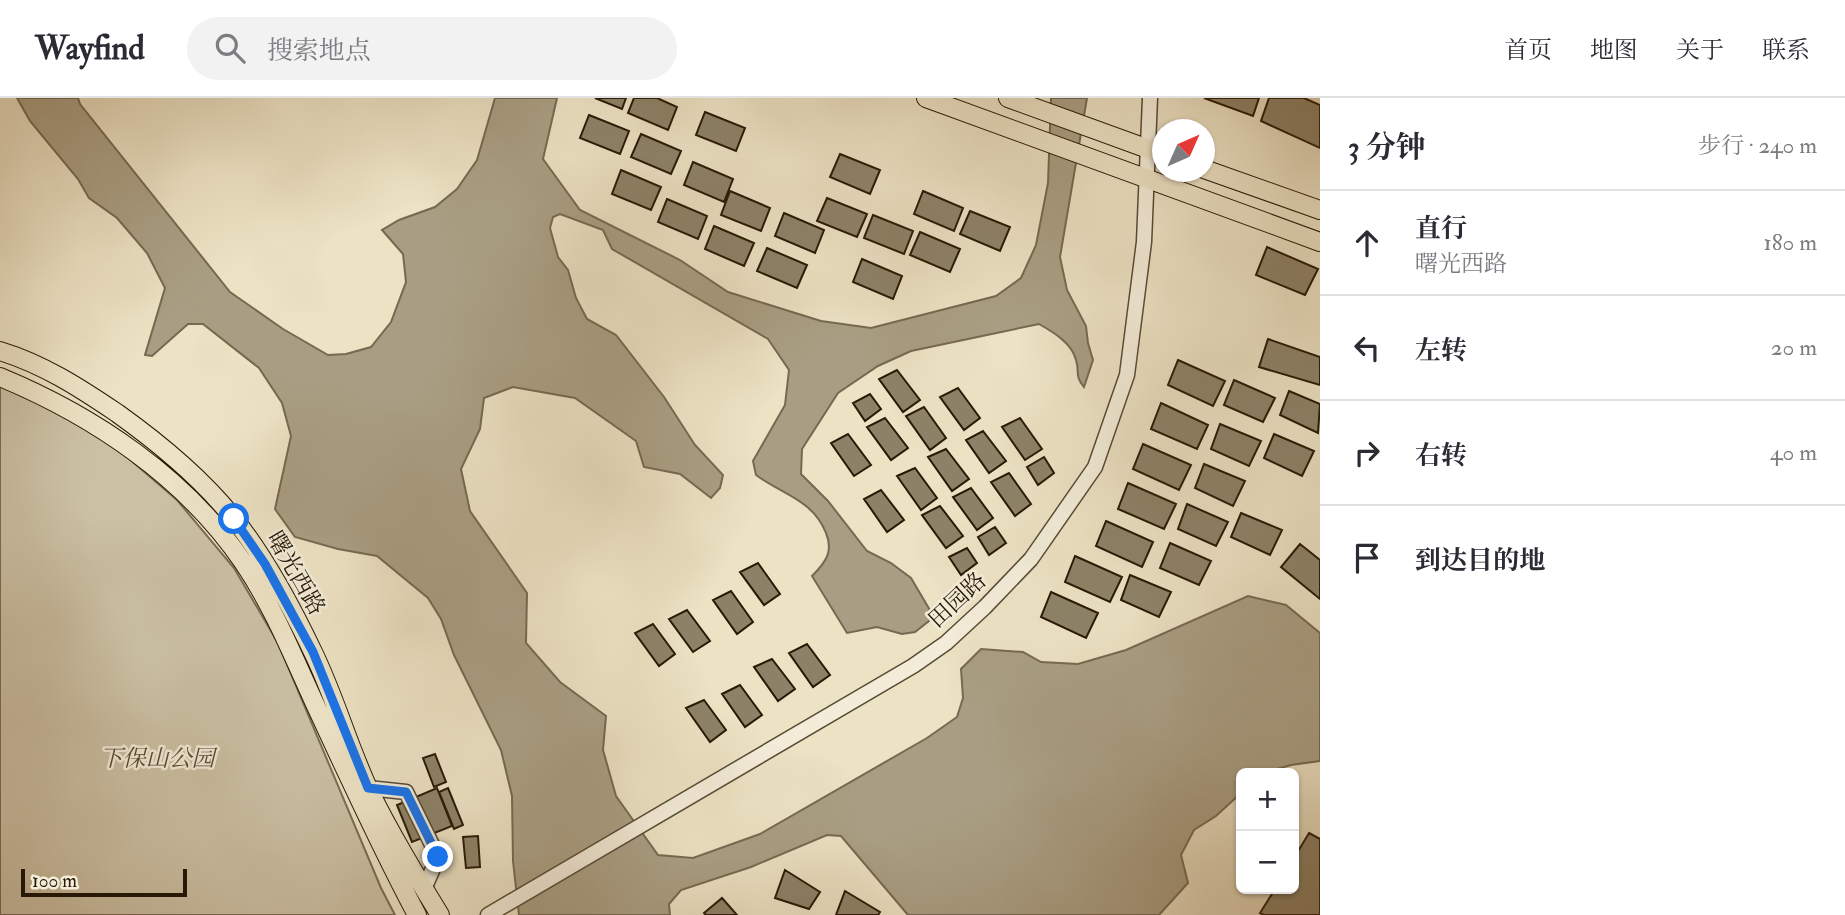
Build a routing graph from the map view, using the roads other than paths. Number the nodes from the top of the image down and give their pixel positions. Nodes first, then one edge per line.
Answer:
1 (926, 98) edge
2 (1008, 98) edge
3 (1150, 98) edge
4 (1152, 120) edge
5 (1152, 151) edge
6 (1152, 162) edge
7 (1215, 173) edge
8 (1147, 179) junction
9 (1320, 210) edge
10 (1320, 242) edge
11 (0, 351) edge
12 (0, 377) edge
13 (368, 788) junction
14 (424, 889) junction
15 (417, 915) edge
16 (440, 915) edge
17 (488, 915) edge

1 - 8 main road
2 - 5 main road
3 - 4 street, 田园路
6 - 8 street, 田园路
7 - 9 main road
8 - 10 main road
8 - 17 street, 田园路
11 - 13 main road, 曙光西路
12 - 15 main road, 曙光西路
13 - 14 main road, 曙光西路
13 - 14 street
14 - 16 main road, 曙光西路

